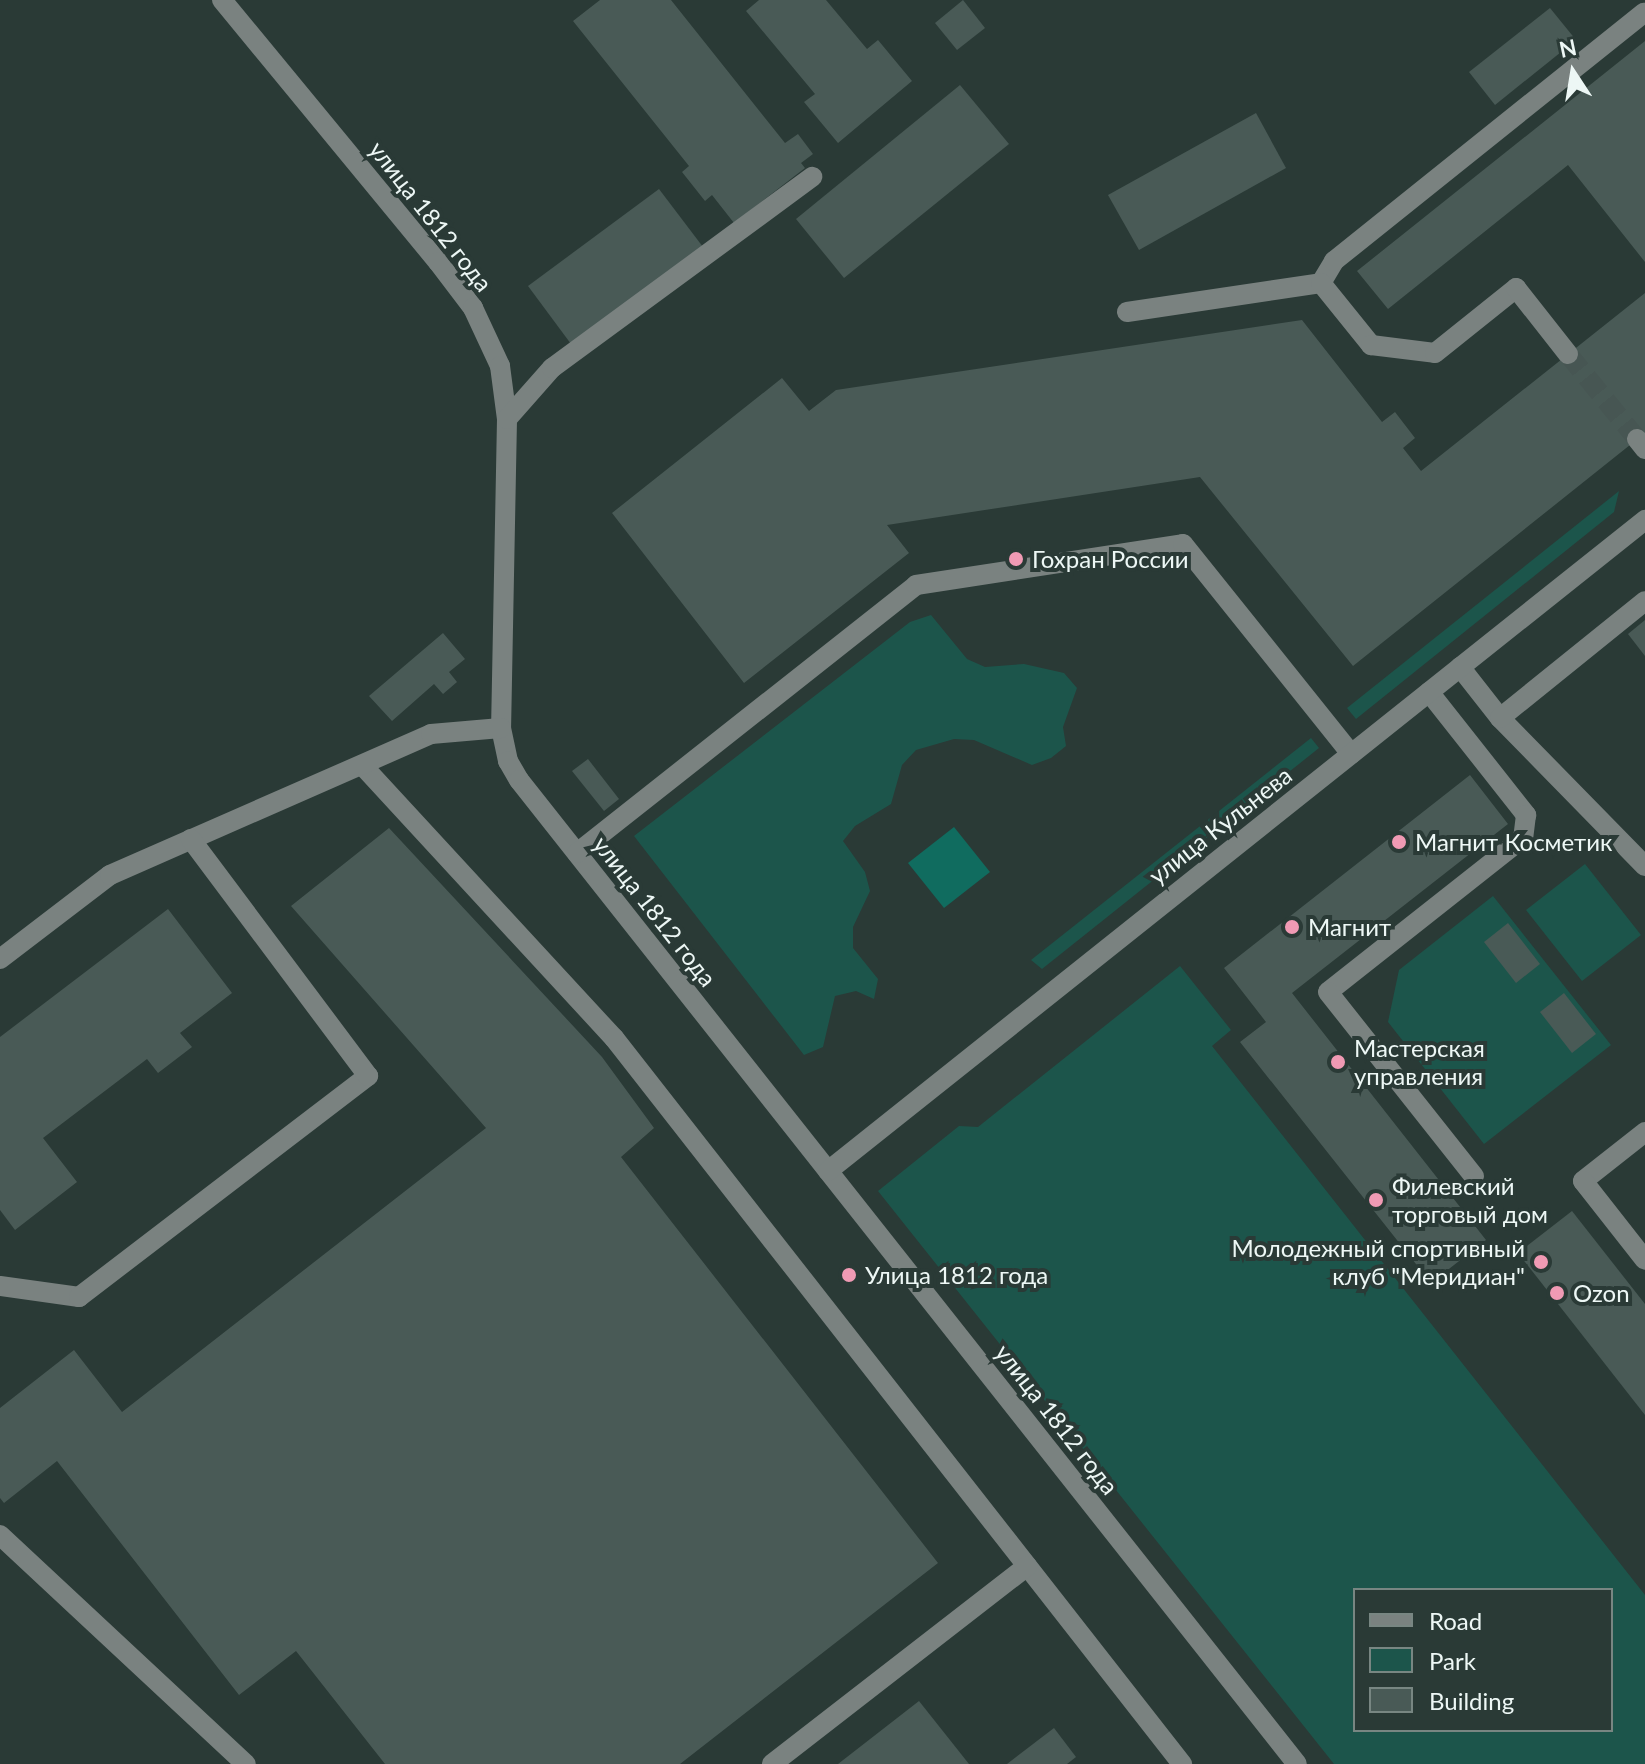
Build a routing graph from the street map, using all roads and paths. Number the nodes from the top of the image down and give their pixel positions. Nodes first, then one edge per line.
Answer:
1 (222, 0) edge
2 (1644, 13) edge
3 (812, 177) dead end
4 (1321, 283) junction
5 (1127, 312) dead end
6 (1568, 354) tunnel mouth
7 (507, 419) junction
8 (1645, 520) edge
9 (1645, 601) edge
10 (1460, 667) junction
11 (1429, 692) junction
12 (1500, 718) junction
13 (501, 728) junction
14 (1351, 754) junction
15 (362, 765) junction
16 (191, 839) junction
17 (577, 853) junction
18 (1645, 866) edge
19 (0, 959) edge
20 (1645, 1132) edge
21 (828, 1171) junction
22 (1474, 1176) dead end
23 (1645, 1260) edge
24 (0, 1286) edge
25 (0, 1535) edge
26 (1027, 1566) junction
27 (246, 1764) edge
28 (772, 1764) edge
29 (1182, 1764) edge
30 (1297, 1764) edge

1 - 7 street, улица 1812 года
2 - 4 street
3 - 7 street
4 - 5 street
4 - 6 street
7 - 13 street, улица 1812 года
8 - 10 street, улица Кульнева
9 - 12 street
10 - 11 street, улица Кульнева
10 - 12 street
11 - 14 street, улица Кульнева
11 - 22 street
12 - 18 street
13 - 15 street
13 - 17 street, улица 1812 года
14 - 17 street
14 - 21 street, улица Кульнева
15 - 16 street
15 - 26 street
16 - 19 street
16 - 24 street
17 - 21 street, улица 1812 года
20 - 23 street
21 - 30 street, улица 1812 года
25 - 27 street
26 - 28 street
26 - 29 street

